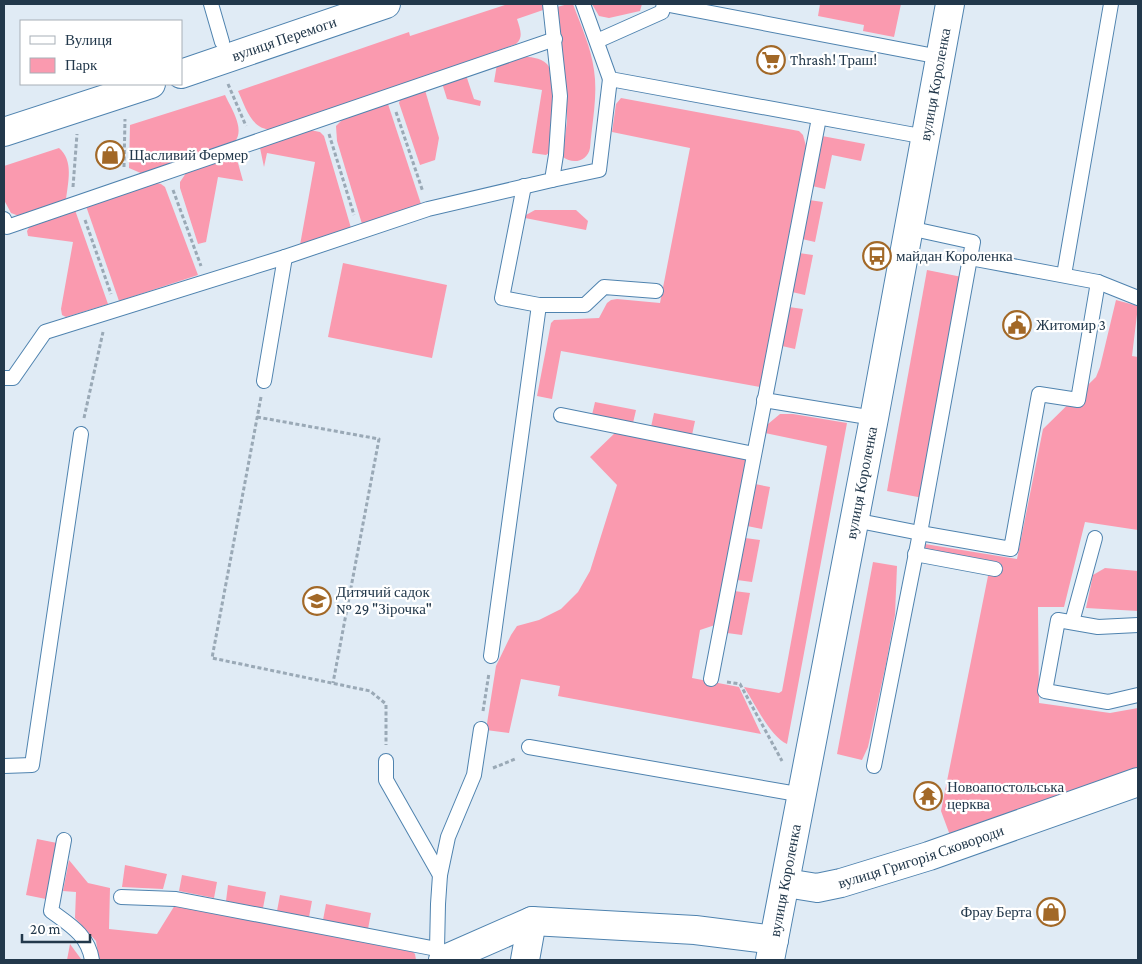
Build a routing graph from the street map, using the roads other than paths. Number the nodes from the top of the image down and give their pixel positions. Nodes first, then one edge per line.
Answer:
1 (211, 4) edge
2 (337, 4) edge
3 (386, 4) edge
4 (550, 4) edge
5 (583, 4) edge
6 (664, 4) edge
7 (950, 4) edge
8 (1112, 4) edge
9 (555, 39) junction
10 (597, 41) junction
11 (222, 42) junction
12 (182, 56) edge
13 (940, 57) junction
14 (182, 74) edge
15 (610, 79) junction
16 (96, 85) edge
17 (148, 85) edge
18 (4, 116) edge
19 (819, 118) junction
20 (4, 132) edge
21 (926, 137) junction
22 (552, 180) junction
23 (524, 186) junction
24 (5, 225) edge
25 (909, 228) junction
26 (285, 257) junction
27 (970, 258) junction
28 (1064, 275) junction
29 (1098, 282) junction
30 (656, 292) dead end
31 (1138, 298) edge
32 (539, 305) junction
33 (4, 378) edge
34 (264, 381) road end
35 (764, 400) junction
36 (561, 415) dead end
37 (874, 418) junction
38 (81, 434) road end
39 (754, 454) junction
40 (854, 520) junction
41 (920, 533) junction
42 (1095, 538) dead end
43 (915, 554) junction
44 (995, 569) dead end
45 (1072, 622) junction
46 (1138, 625) edge
47 (491, 656) road end
48 (711, 679) road end
49 (1138, 695) edge
50 (480, 729) road end
51 (529, 747) road end
52 (386, 761) road end
53 (4, 766) edge
54 (874, 766) dead end
55 (1138, 782) edge
56 (803, 795) junction
57 (64, 840) dead end
58 (440, 875) junction
59 (786, 883) junction
60 (121, 897) dead end
61 (532, 921) junction
62 (772, 950) edge
63 (442, 956) edge
64 (92, 960) edge
65 (525, 960) edge

1 - 11 lane
2 - 11 street, вулиця Перемоги
3 - 14 street, вулиця Перемоги
4 - 9 lane
5 - 10 lane
6 - 10 lane
6 - 13 lane
7 - 13 street, вулиця Короленка
8 - 28 lane
9 - 22 lane
9 - 24 lane
10 - 15 lane
11 - 12 street, вулиця Перемоги
13 - 21 street, вулиця Короленка
15 - 19 lane
15 - 22 lane
16 - 18 street
17 - 20 street
19 - 21 lane
19 - 35 lane
21 - 25 street, вулиця Короленка
22 - 23 lane
23 - 26 lane
23 - 32 lane
25 - 27 lane
25 - 37 street, вулиця Короленка
26 - 33 lane
26 - 34 lane
27 - 28 lane
27 - 41 lane
28 - 29 lane
29 - 31 lane
29 - 41 lane
30 - 32 lane
32 - 47 lane
35 - 37 lane
35 - 39 lane
36 - 39 lane
37 - 40 street, вулиця Короленка
38 - 53 lane
39 - 48 lane
40 - 41 lane
40 - 56 street, вулиця Короленка
41 - 43 lane
42 - 45 lane
43 - 44 lane
43 - 54 lane
45 - 46 lane
45 - 49 lane
50 - 58 lane
51 - 56 lane
52 - 58 lane
55 - 59 street, вулиця Григорія Сковороди
56 - 59 street, вулиця Короленка
57 - 64 lane
58 - 63 lane
59 - 62 street, вулиця Короленка
60 - 63 lane
61 - 62 street
61 - 63 street
61 - 65 street

